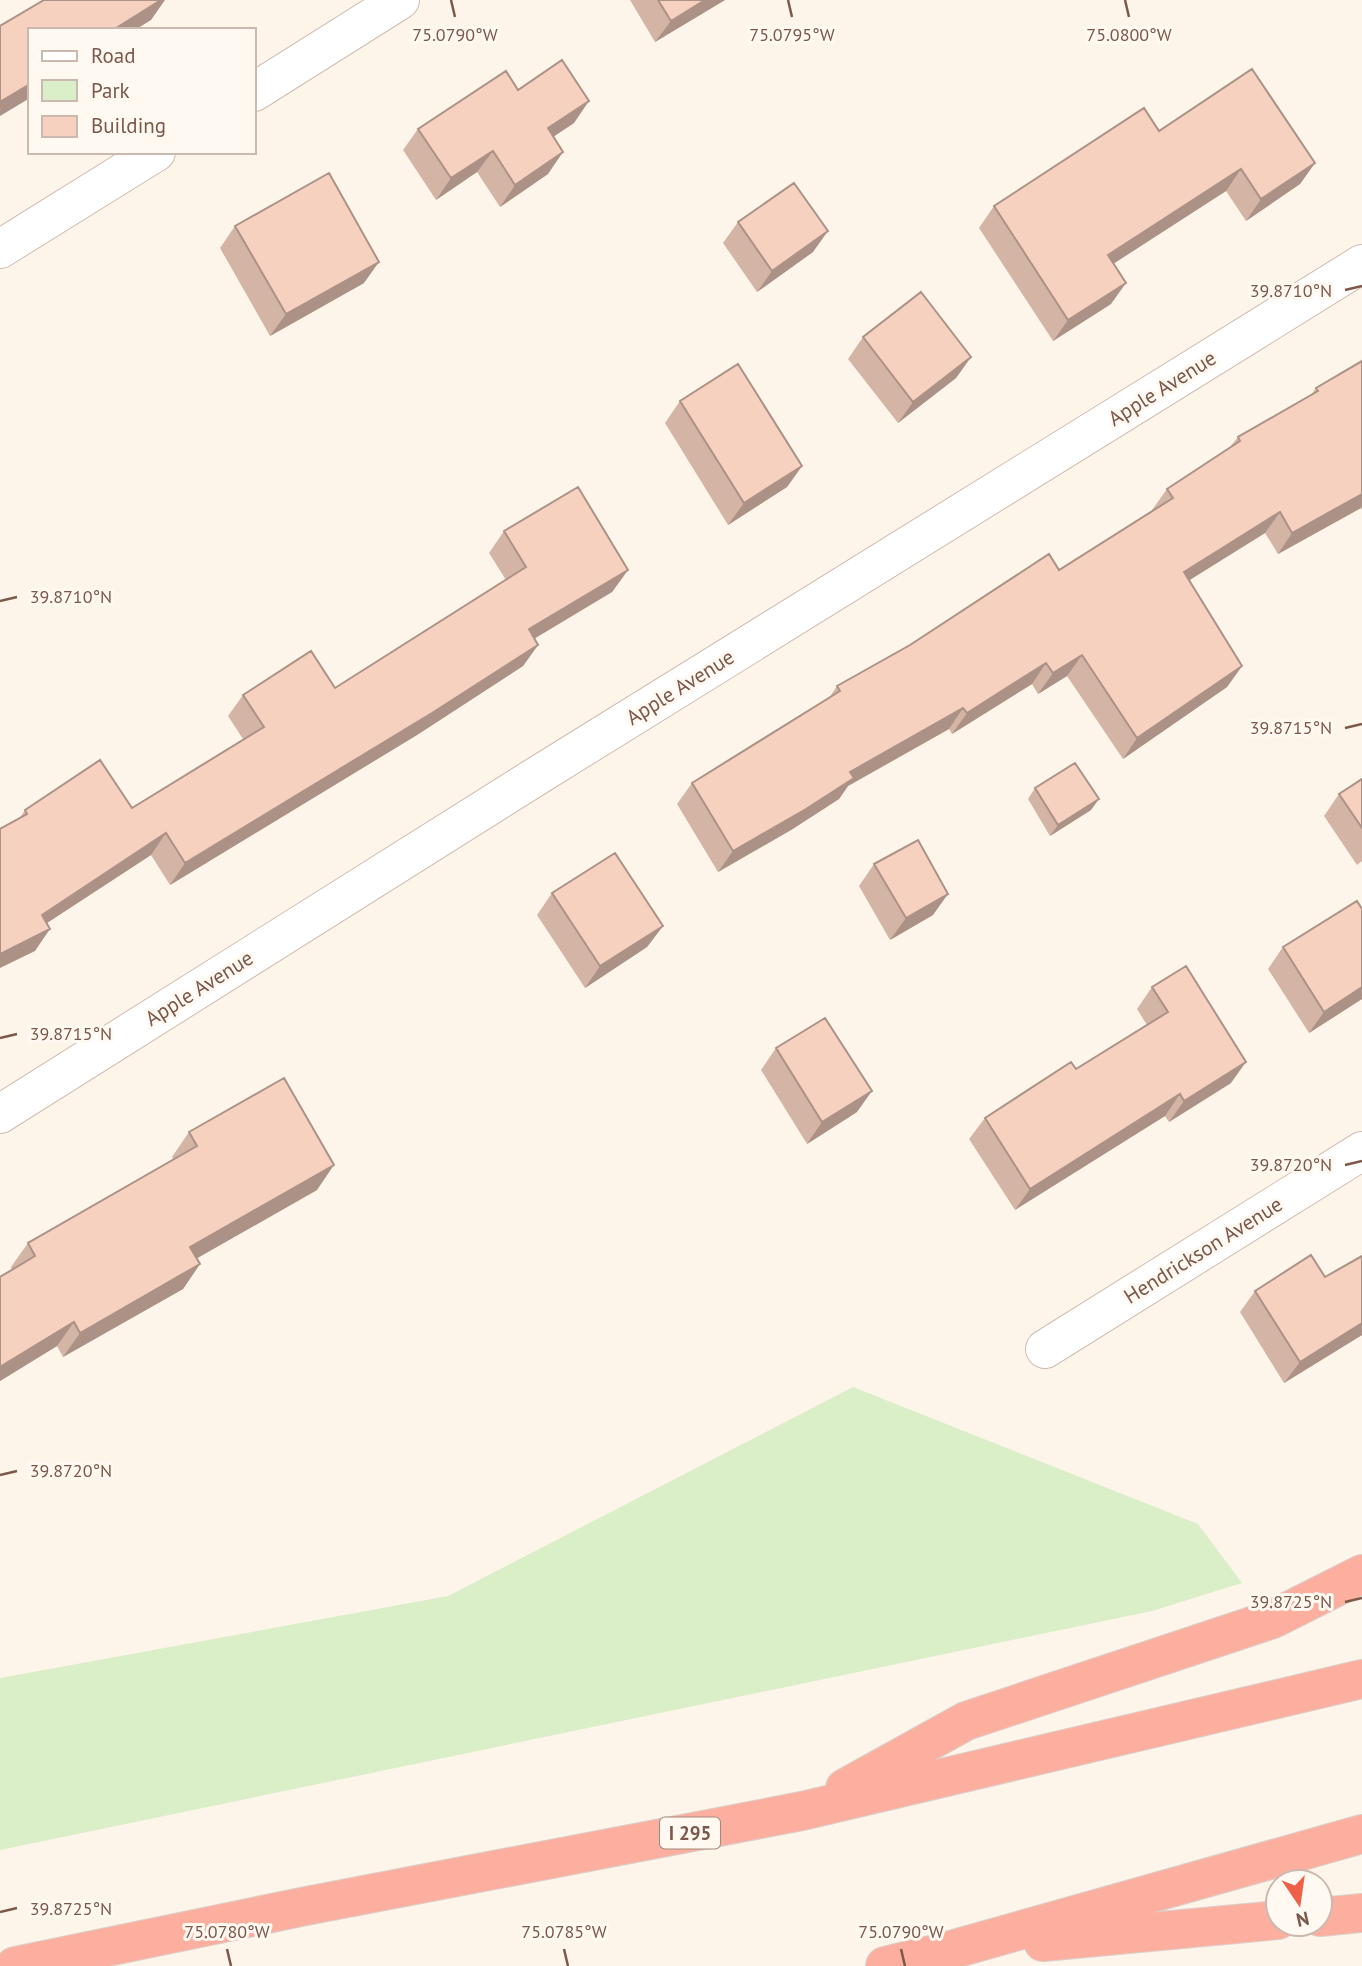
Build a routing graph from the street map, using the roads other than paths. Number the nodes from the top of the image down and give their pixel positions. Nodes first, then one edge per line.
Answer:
1 (400, 0) edge
2 (256, 91) edge
3 (153, 154) edge
4 (0, 249) edge
5 (1362, 264) edge
6 (0, 1114) edge
7 (1362, 1151) edge
8 (1045, 1349) dead end
9 (1362, 1574) edge
10 (1362, 1679) edge
11 (802, 1811) junction
12 (1362, 1834) edge
13 (1362, 1913) edge
14 (1334, 1916) edge
15 (1264, 1921) edge
16 (947, 1951) junction
17 (15, 1966) edge
18 (885, 1966) edge

1 - 2 street
3 - 4 street
5 - 6 street, Apple Avenue
7 - 8 street, Hendrickson Avenue
9 - 11 highway
10 - 11 highway, I 295
11 - 17 highway, I 295
12 - 16 highway
13 - 14 highway
15 - 16 highway
16 - 18 highway

